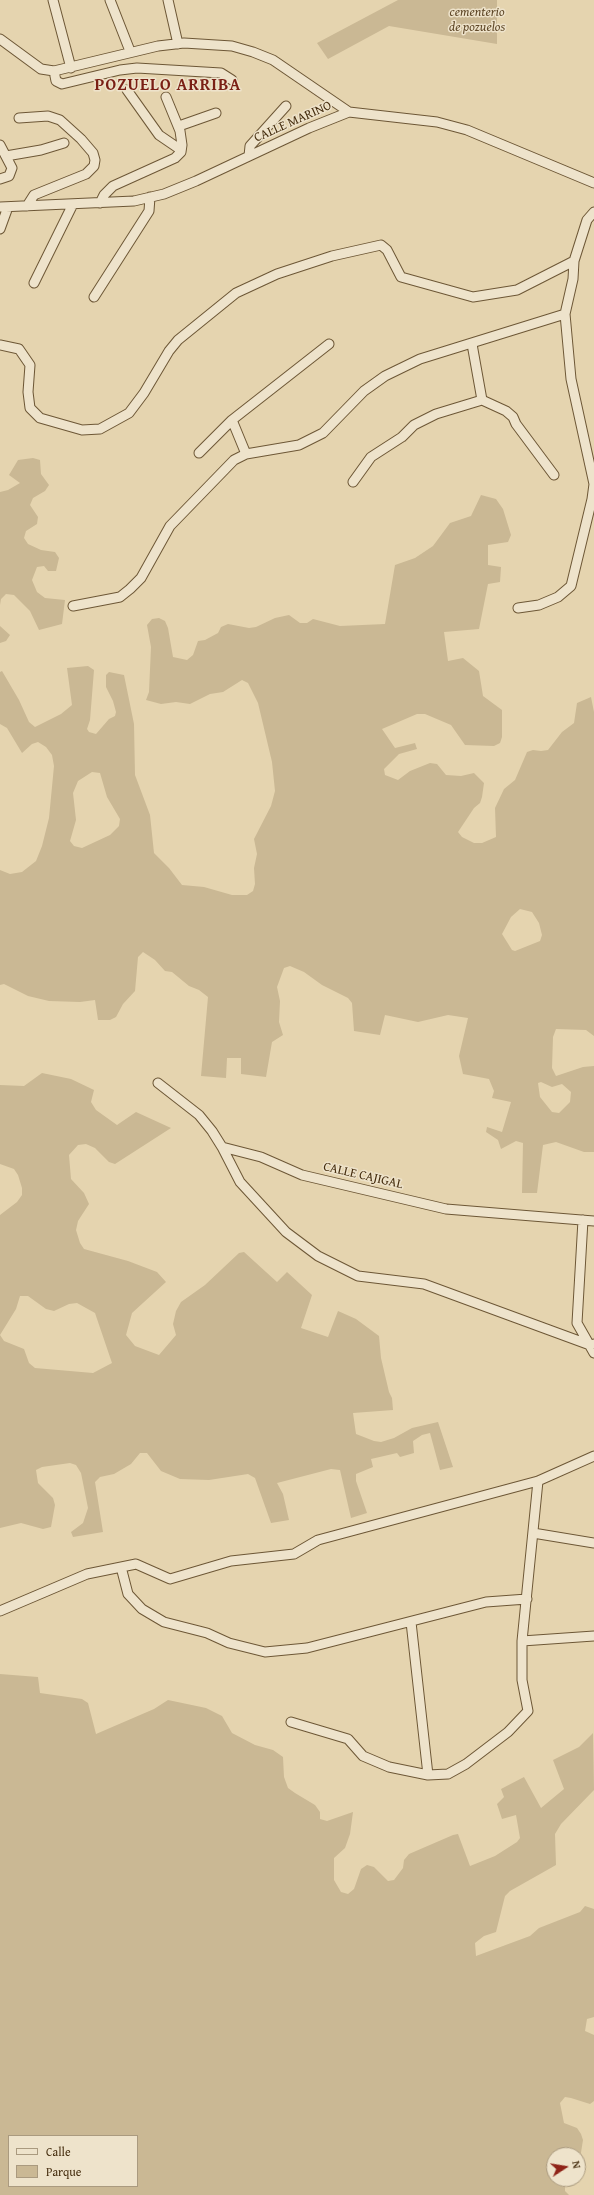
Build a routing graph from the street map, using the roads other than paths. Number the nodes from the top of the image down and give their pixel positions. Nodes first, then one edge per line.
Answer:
1 (53, 0) edge
2 (110, 0) edge
3 (168, 0) edge
4 (0, 39) edge
5 (178, 44) junction
6 (130, 51) junction
7 (71, 68) junction
8 (54, 71) junction
9 (232, 80) dead end
10 (127, 90) dead end
11 (166, 96) dead end
12 (286, 106) dead end
13 (349, 112) junction
14 (216, 113) dead end
15 (19, 118) dead end
16 (179, 126) junction
17 (64, 143) dead end
18 (0, 145) edge
19 (181, 150) junction
20 (6, 156) junction
21 (249, 156) junction
22 (0, 179) edge
23 (594, 183) edge
24 (150, 197) junction
25 (100, 203) junction
26 (73, 204) junction
27 (27, 206) junction
28 (4, 207) edge
29 (594, 212) edge
30 (0, 229) edge
31 (574, 261) junction
32 (34, 283) dead end
33 (94, 296) dead end
34 (565, 314) junction
35 (329, 344) dead end
36 (472, 344) junction
37 (0, 345) edge
38 (482, 400) junction
39 (232, 420) junction
40 (199, 453) dead end
41 (246, 454) junction
42 (554, 475) dead end
43 (353, 482) dead end
44 (73, 606) dead end
45 (518, 608) dead end
46 (158, 1083) dead end
47 (222, 1147) junction
48 (582, 1220) junction
49 (594, 1220) edge
50 (593, 1347) edge
51 (594, 1456) edge
52 (538, 1481) junction
53 (533, 1533) junction
54 (594, 1543) edge
55 (121, 1567) junction
56 (527, 1599) junction
57 (0, 1611) edge
58 (411, 1622) junction
59 (594, 1636) edge
60 (522, 1641) junction
61 (291, 1722) dead end
62 (428, 1775) junction

1 - 7 street
2 - 6 street
3 - 5 street
4 - 8 street
5 - 6 street
5 - 13 street
6 - 7 street
7 - 8 street
8 - 9 street
10 - 19 street
11 - 16 street
12 - 21 street
13 - 21 street, CALLE MARINO
13 - 23 street, CALLE MARINO
14 - 16 street
15 - 27 street
16 - 19 street
17 - 20 street
18 - 20 street
19 - 25 street
20 - 22 street
21 - 24 street, CALLE MARINO
24 - 25 street, CALLE MARINO
24 - 33 street
25 - 26 street, CALLE MARINO
26 - 27 street, CALLE MARINO
26 - 32 street
27 - 28 street, CALLE MARINO
28 - 30 street
29 - 31 street
31 - 34 street
31 - 37 street
34 - 36 street
34 - 45 street
35 - 39 street
36 - 38 street
36 - 41 street
38 - 42 street
38 - 43 street
39 - 40 street
39 - 41 street
41 - 44 street
46 - 47 street
47 - 48 street, CALLE CAJIGAL
47 - 50 street
48 - 49 street, CALLE CAJIGAL
48 - 50 street
51 - 52 street
52 - 53 street
52 - 55 street
53 - 54 street
53 - 56 street
55 - 57 street
55 - 58 street
56 - 58 street
56 - 60 street
58 - 62 street
59 - 60 street
60 - 62 street
61 - 62 street

